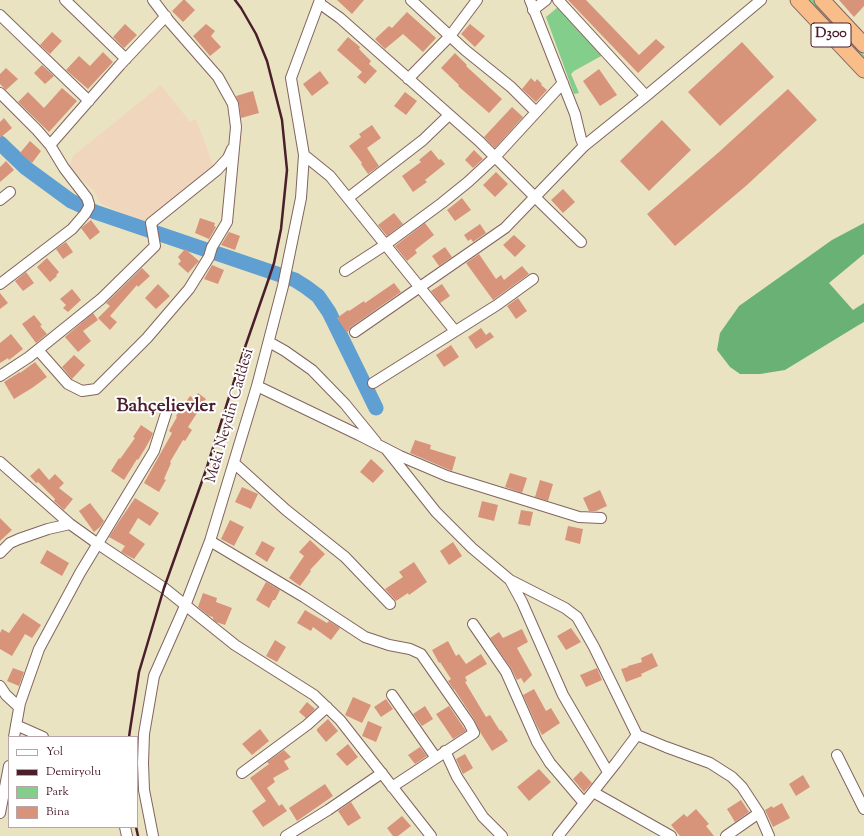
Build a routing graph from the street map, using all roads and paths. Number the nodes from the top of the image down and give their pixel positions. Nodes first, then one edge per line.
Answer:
1 (65, 0) edge
2 (153, 0) edge
3 (411, 0) edge
4 (477, 0) edge
5 (530, 0) edge
6 (546, 0) edge
7 (558, 0) edge
8 (761, 0) edge
9 (798, 0) edge
10 (822, 0) edge
11 (319, 2) edge
12 (533, 10) junction
13 (0, 15) edge
14 (166, 16) junction
15 (450, 36) junction
16 (864, 45) edge
17 (126, 59) junction
18 (864, 70) edge
19 (408, 79) junction
20 (563, 83) junction
21 (0, 93) edge
22 (646, 96) junction
23 (89, 101) junction
24 (536, 112) junction
25 (449, 115) junction
26 (235, 144) junction
27 (50, 145) junction
28 (584, 146) junction
29 (304, 155) junction
30 (495, 157) junction
31 (10, 192) dead end
32 (535, 197) junction
33 (348, 198) junction
34 (0, 200) edge
35 (581, 242) dead end
36 (385, 245) junction
37 (345, 271) dead end
38 (533, 278) dead end
39 (0, 284) edge
40 (419, 288) junction
41 (455, 331) junction
42 (355, 332) dead end
43 (269, 342) junction
44 (38, 350) junction
45 (0, 376) edge
46 (373, 382) dead end
47 (257, 386) junction
48 (168, 407) dead end
49 (383, 447) junction
50 (0, 462) edge
51 (234, 463) junction
52 (601, 518) dead end
53 (70, 524) junction
54 (210, 541) junction
55 (98, 544) junction
56 (0, 553) edge
57 (510, 580) junction
58 (390, 604) dead end
59 (185, 606) junction
60 (473, 624) dead end
61 (0, 686) edge
62 (392, 695) dead end
63 (19, 707) junction
64 (327, 707) junction
65 (16, 725) junction
66 (637, 734) junction
67 (14, 736) edge
68 (41, 736) edge
69 (445, 751) junction
70 (837, 755) dead end
71 (436, 758) junction
72 (8, 771) edge
73 (608, 772) junction
74 (242, 773) dead end
75 (382, 773) junction
76 (392, 786) junction
77 (593, 792) junction
78 (584, 803) junction
79 (864, 809) edge
80 (0, 813) edge
81 (759, 813) junction
82 (153, 836) edge
83 (286, 836) edge
84 (431, 836) edge
85 (502, 836) edge
86 (558, 836) edge
87 (671, 836) edge
88 (726, 836) edge
89 (769, 836) edge

1 - 17 street
2 - 14 street
3 - 15 street
4 - 15 street
5 - 12 street
6 - 12 street
7 - 22 street
8 - 22 street
9 - 18 highway, D300
10 - 16 highway, D300
11 - 19 street
11 - 29 street, Meki Neydin Caddesi
12 - 20 street
13 - 23 street
14 - 17 street
14 - 26 street
15 - 19 street
15 - 24 street
17 - 23 street
19 - 25 street
20 - 24 street
20 - 28 street
21 - 27 street
22 - 28 street
23 - 27 street
24 - 30 street
25 - 30 street
25 - 33 street
26 - 44 street
26 - 44 street
27 - 39 street
28 - 32 street
29 - 33 street
29 - 43 street, Meki Neydin Caddesi
30 - 32 street
30 - 36 street
31 - 34 street
32 - 35 street
32 - 40 street
33 - 36 street
36 - 37 street
36 - 40 street
38 - 41 street
40 - 41 street
40 - 42 street
41 - 46 street
43 - 47 street, Meki Neydin Caddesi
43 - 49 street
44 - 45 street
47 - 49 street
47 - 51 street, Meki Neydin Caddesi
48 - 55 street
49 - 52 street
49 - 57 street
50 - 53 street
51 - 54 street, Meki Neydin Caddesi
51 - 58 street
53 - 55 street
53 - 56 street
54 - 59 street, Meki Neydin Caddesi
54 - 69 street
55 - 59 street
55 - 63 street
57 - 66 street
57 - 73 street
59 - 64 street
59 - 82 street, Meki Neydin Caddesi
60 - 78 street
61 - 63 street
62 - 71 street
63 - 65 street
64 - 74 street
64 - 75 street
65 - 67 street
65 - 68 street
66 - 73 street
66 - 81 street
69 - 71 street
69 - 85 street
70 - 79 street
71 - 76 street
72 - 80 street
73 - 77 street
75 - 76 street
75 - 83 street
76 - 84 street
77 - 78 street
77 - 87 street
78 - 86 street
81 - 88 street
81 - 89 street

